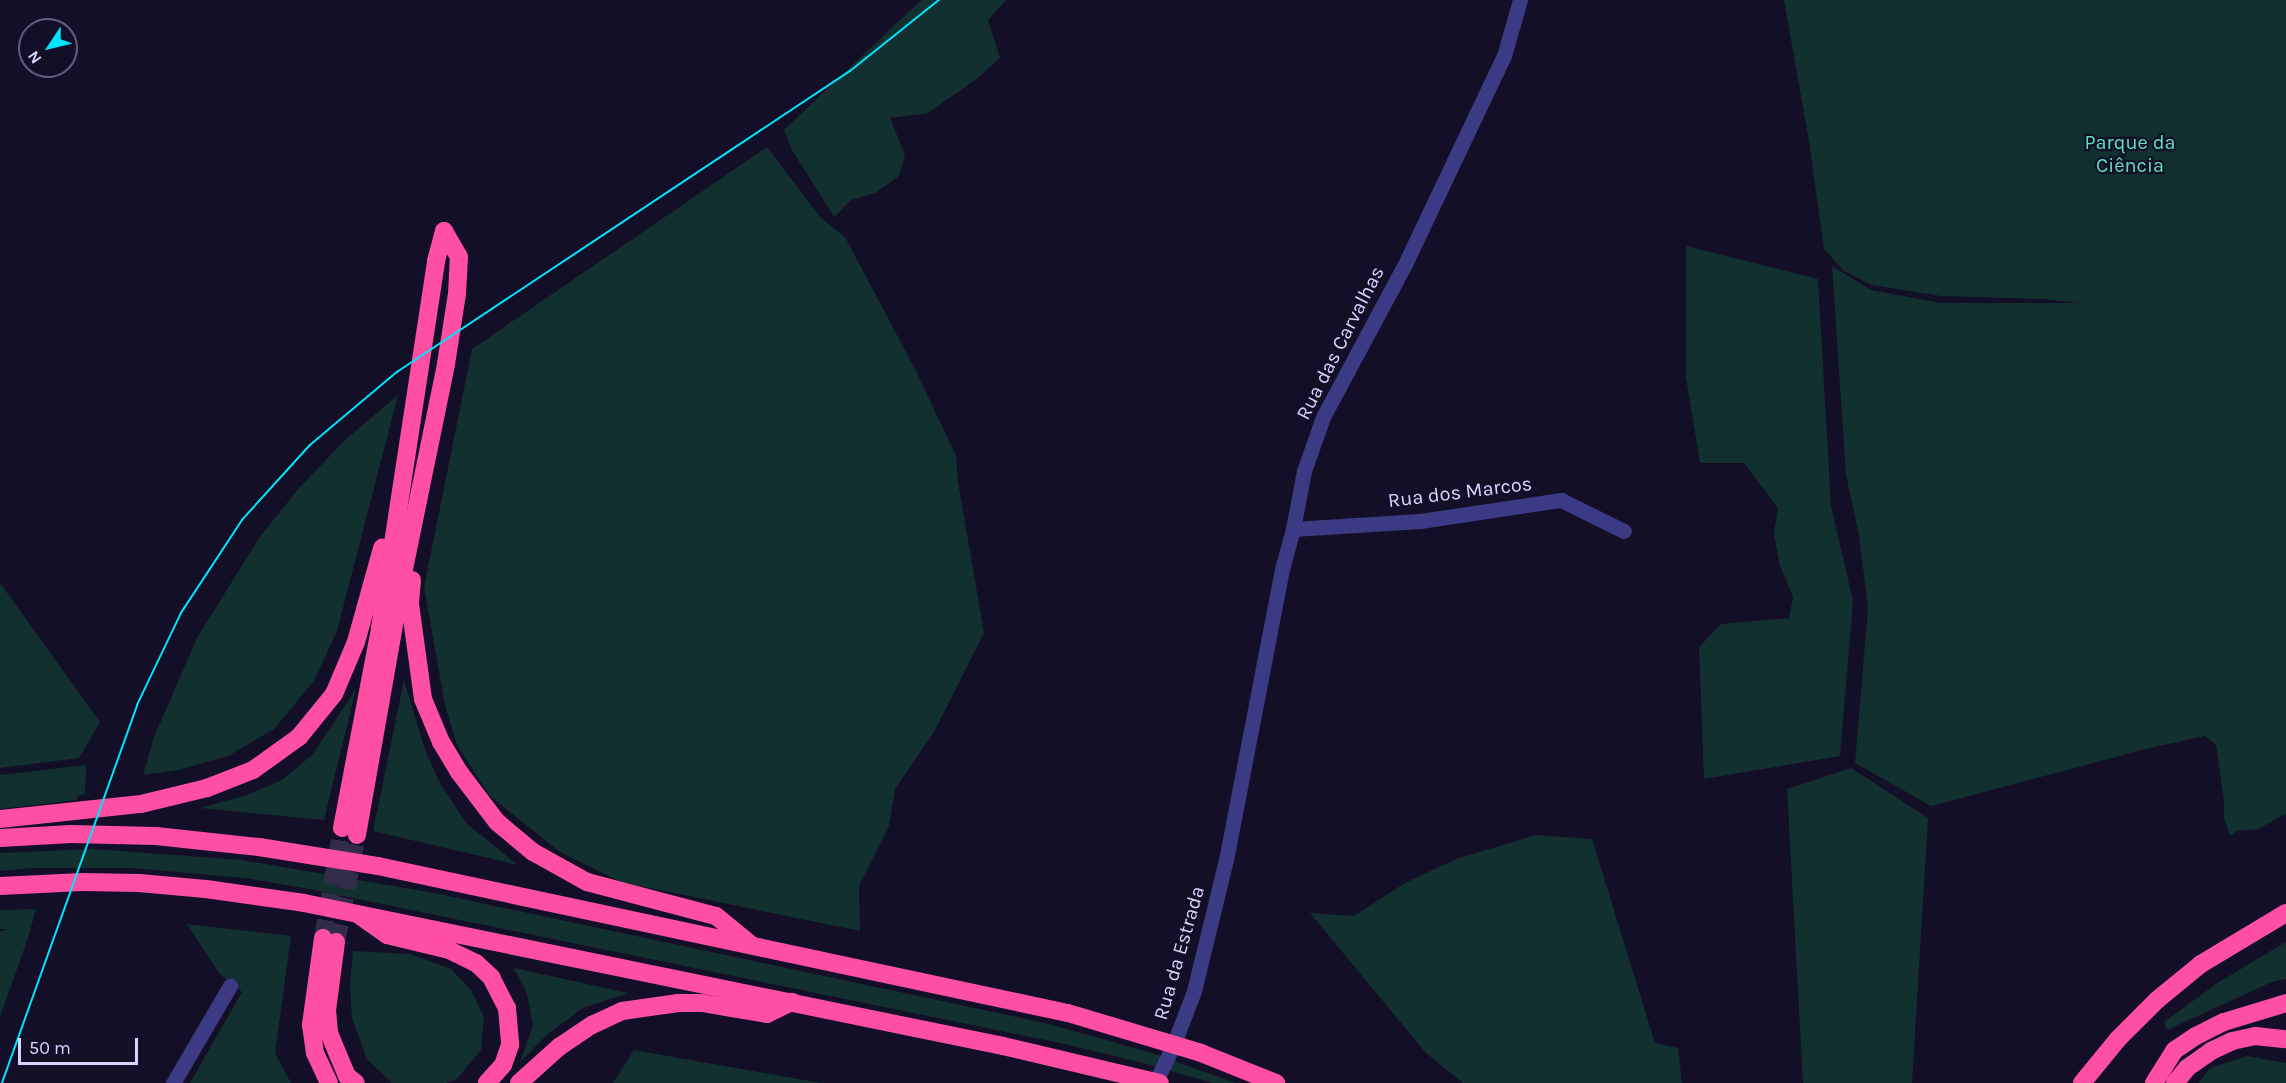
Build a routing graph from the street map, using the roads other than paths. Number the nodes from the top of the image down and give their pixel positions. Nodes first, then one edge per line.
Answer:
1 (1520, 0) edge
2 (398, 511) junction
3 (415, 521) junction
4 (1293, 529) junction
5 (1624, 531) dead end
6 (0, 819) edge
7 (1233, 830) joint
8 (0, 838) edge
9 (0, 886) edge
10 (354, 912) junction
11 (2286, 913) edge
12 (750, 944) junction
13 (230, 986) dead end
14 (792, 1002) junction
15 (2286, 1003) edge
16 (2286, 1039) edge
17 (173, 1083) edge
18 (329, 1083) edge
19 (356, 1083) edge
20 (487, 1083) edge
21 (519, 1083) edge
22 (1157, 1083) edge
23 (1276, 1083) edge
24 (2082, 1083) edge
25 (2154, 1083) edge
26 (2175, 1083) edge

1 - 4 street, Rua das Carvalhas
2 - 3 highway
2 - 3 highway
2 - 6 highway
3 - 12 highway
4 - 5 street, Rua dos Marcos
4 - 7 street, Rua das Carvalhas
7 - 22 street, Rua da Estrada
8 - 12 highway
9 - 10 highway
10 - 14 highway
10 - 20 highway
11 - 24 highway
12 - 23 highway
13 - 17 street
14 - 21 highway
14 - 22 highway
15 - 25 highway
16 - 26 highway
18 - 19 highway

